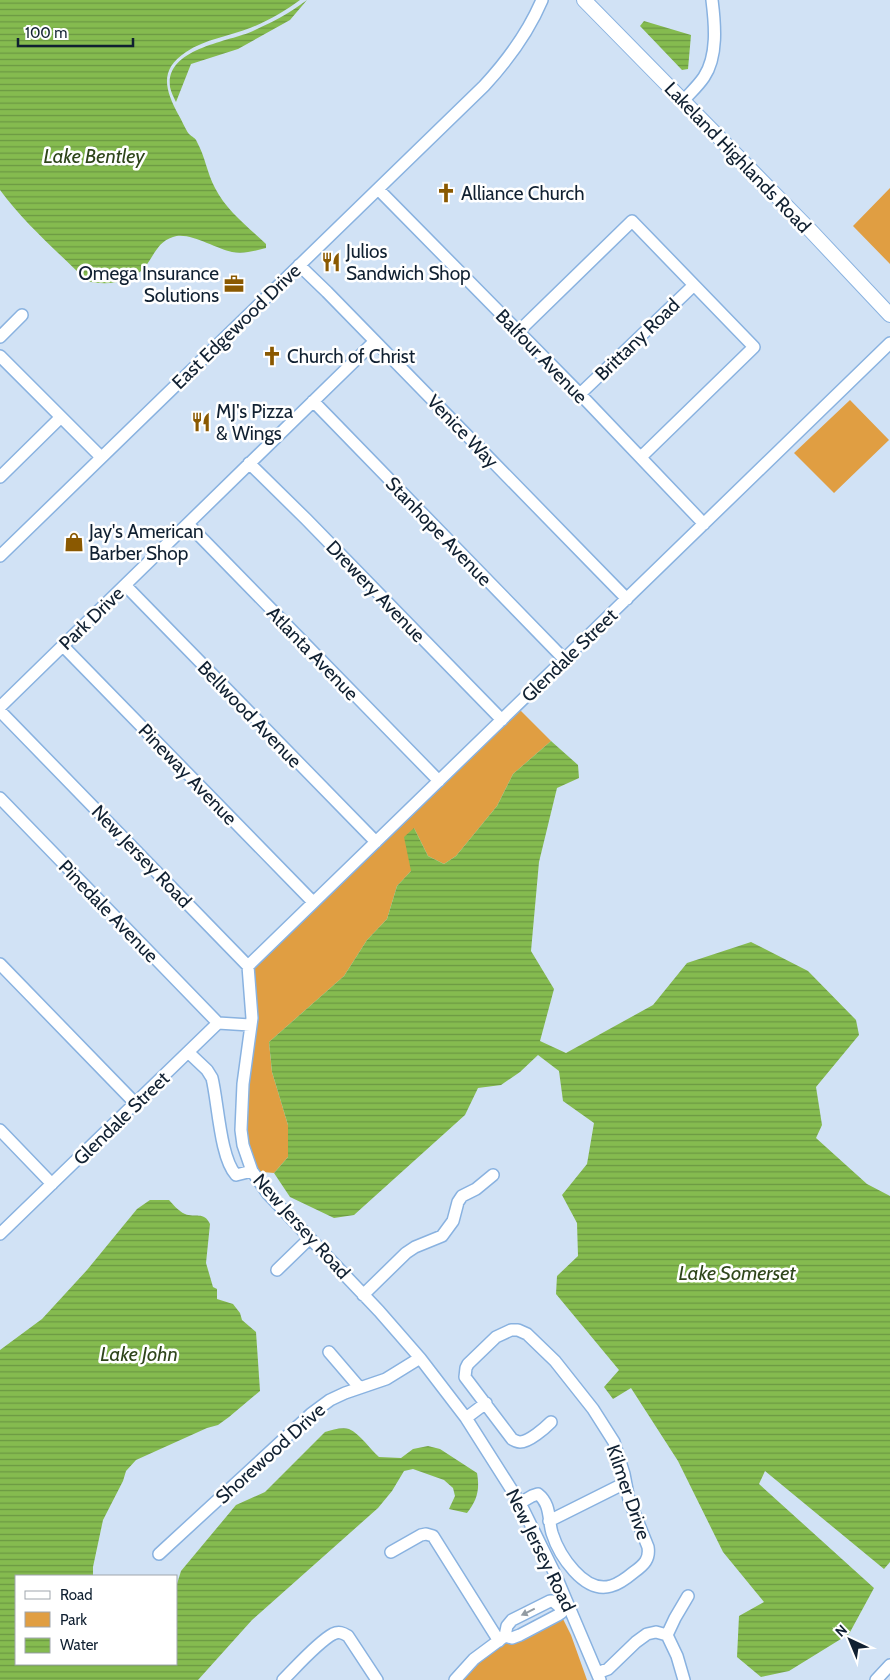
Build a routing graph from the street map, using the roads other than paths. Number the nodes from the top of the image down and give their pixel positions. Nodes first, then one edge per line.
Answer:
1 (542, 0) edge
2 (584, 0) edge
3 (712, 0) edge
4 (683, 101) junction
5 (378, 189) junction
6 (299, 265) junction
7 (694, 284) junction
8 (22, 315) dead end
9 (890, 315) edge
10 (518, 332) junction
11 (0, 337) edge
12 (375, 341) junction
13 (890, 343) edge
14 (0, 356) edge
15 (580, 394) junction
16 (313, 401) junction
17 (61, 418) junction
18 (101, 457) junction
19 (641, 457) junction
20 (249, 463) junction
21 (0, 477) edge
22 (188, 524) junction
23 (704, 524) junction
24 (0, 556) edge
25 (125, 585) junction
26 (627, 599) junction
27 (63, 646) junction
28 (565, 660) junction
29 (0, 709) edge
30 (502, 720) junction
31 (439, 781) junction
32 (0, 798) edge
33 (376, 842) junction
34 (313, 902) junction
35 (0, 964) edge
36 (248, 966) junction
37 (218, 1023) junction
38 (250, 1025) junction
39 (188, 1052) junction
40 (135, 1103) junction
41 (0, 1130) edge
42 (252, 1171) junction
43 (492, 1175) dead end
44 (52, 1184) junction
45 (0, 1234) edge
46 (310, 1238) junction
47 (277, 1270) dead end
48 (363, 1295) junction
49 (329, 1352) dead end
50 (420, 1358) junction
51 (360, 1387) junction
52 (486, 1403) junction
53 (466, 1418) junction
54 (552, 1422) dead end
55 (625, 1483) junction
56 (520, 1503) junction
57 (549, 1521) junction
58 (391, 1552) dead end
59 (159, 1554) dead end
60 (688, 1596) dead end
61 (564, 1605) junction
62 (667, 1634) junction
63 (502, 1638) junction
64 (890, 1664) edge
65 (598, 1676) edge
66 (283, 1680) edge
67 (377, 1680) edge
68 (455, 1680) edge
69 (684, 1680) edge
70 (876, 1680) edge

1 - 5 street, East Edgewood Drive
2 - 4 main road, Lakeland Highlands Road
3 - 4 street
4 - 9 main road, Lakeland Highlands Road
5 - 6 street, East Edgewood Drive
5 - 10 street, Balfour Avenue
6 - 12 street, Venice Way
6 - 18 street, East Edgewood Drive
7 - 10 street
7 - 15 street, Brittany Road
7 - 19 street
8 - 11 street
10 - 15 street, Balfour Avenue
12 - 16 street, Park Drive
12 - 26 street, Venice Way
13 - 23 street, Glendale Street
14 - 17 street
15 - 19 street, Balfour Avenue
16 - 20 street, Park Drive
16 - 28 street, Stanhope Avenue
17 - 18 street
17 - 21 street
18 - 24 street, East Edgewood Drive
19 - 23 street, Balfour Avenue
20 - 22 street, Park Drive
20 - 30 street, Drewery Avenue
22 - 25 street, Park Drive
22 - 31 street, Atlanta Avenue
23 - 26 street, Glendale Street
25 - 27 street, Park Drive
25 - 33 street, Bellwood Avenue
26 - 28 street, Glendale Street
27 - 29 street, Park Drive
27 - 34 street, Pineway Avenue
28 - 30 street, Glendale Street
29 - 36 street, New Jersey Road
30 - 31 street, Glendale Street
31 - 33 street, Glendale Street
32 - 37 street, Pinedale Avenue
33 - 34 street, Glendale Street
34 - 36 street, Glendale Street
35 - 40 street
36 - 38 street, New Jersey Road
37 - 38 street
37 - 39 street, Glendale Street
38 - 42 street, New Jersey Road
39 - 40 street, Glendale Street
39 - 42 street
40 - 44 street, Glendale Street
41 - 44 street
42 - 46 street, New Jersey Road
43 - 48 street
44 - 45 street, Glendale Street
46 - 47 street
46 - 48 street, New Jersey Road
48 - 50 street, New Jersey Road
49 - 51 street
50 - 51 street, Shorewood Drive
50 - 53 street, New Jersey Road
51 - 59 street, Shorewood Drive
52 - 53 street
52 - 54 street
52 - 55 street, Kilmer Drive
53 - 56 street, New Jersey Road
55 - 57 street
55 - 57 street, Kilmer Drive
56 - 57 street, Kilmer Drive
56 - 61 street, New Jersey Road
58 - 63 street
60 - 62 street
61 - 63 street
61 -> 63 street
61 - 65 street, New Jersey Road
62 - 65 street
62 - 69 street
63 - 68 street
64 - 70 street
66 - 67 street

